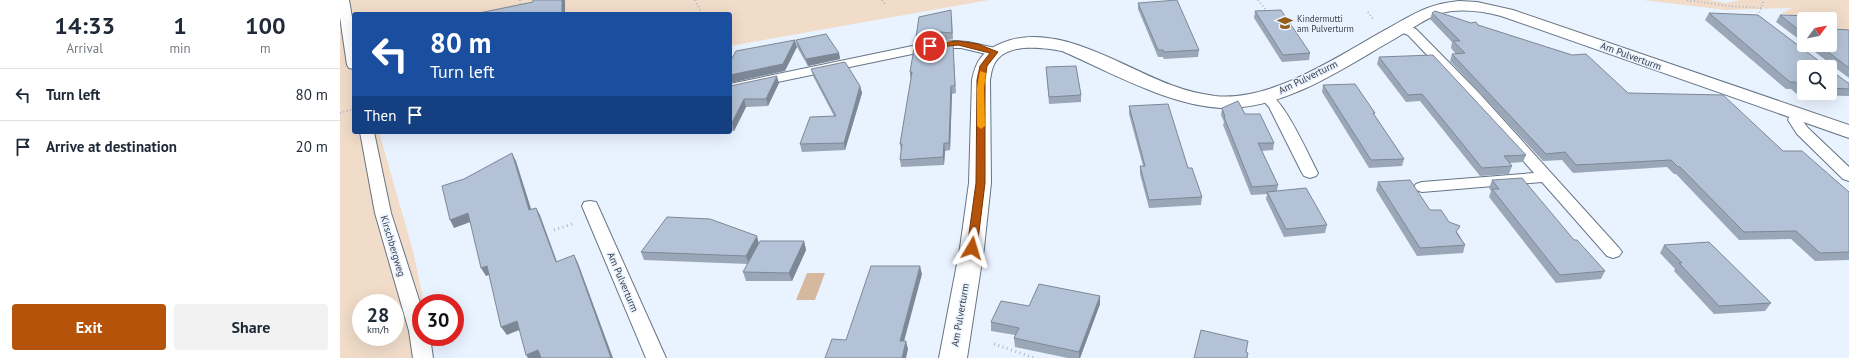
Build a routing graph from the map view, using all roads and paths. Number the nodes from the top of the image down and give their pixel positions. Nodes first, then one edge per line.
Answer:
1 (343, 0) edge
2 (520, 0) edge
3 (695, 0) edge
4 (882, 0) edge
5 (1258, 0) edge
6 (1687, 0) edge
7 (1764, 0) edge
8 (886, 6) dead end
9 (1762, 8) junction
10 (1272, 11) edge
11 (521, 12) edge
12 (701, 12) edge
13 (1758, 16) edge
14 (1402, 28) junction
15 (995, 52) junction
16 (352, 53) edge
17 (732, 88) edge
18 (1266, 97) junction
19 (352, 110) edge
20 (340, 113) edge
21 (1796, 114) junction
22 (1849, 132) edge
23 (367, 134) edge
24 (1310, 173) dead end
25 (1849, 176) edge
26 (1548, 177) junction
27 (1422, 187) dead end
28 (590, 206) dead end
29 (1613, 252) dead end
30 (994, 344) dead end
31 (423, 358) edge
32 (656, 358) edge
33 (953, 358) edge
34 (1035, 358) edge

1 - 16 lane
2 - 11 path
3 - 12 path
4 - 8 path
5 - 10 path
6 - 9 path
7 - 9 path
9 - 13 path
14 - 18 street, Am Pulverturm
14 - 21 street, Am Pulverturm
14 - 26 lane
15 - 17 lane
15 - 18 street, Am Pulverturm
15 - 33 street, Am Pulverturm
18 - 24 lane
19 - 20 path
21 - 22 street, Am Pulverturm
21 - 25 lane
23 - 31 lane, Kirschbergweg
26 - 27 lane
26 - 29 lane
28 - 32 lane, Am Pulverturm
30 - 34 path

